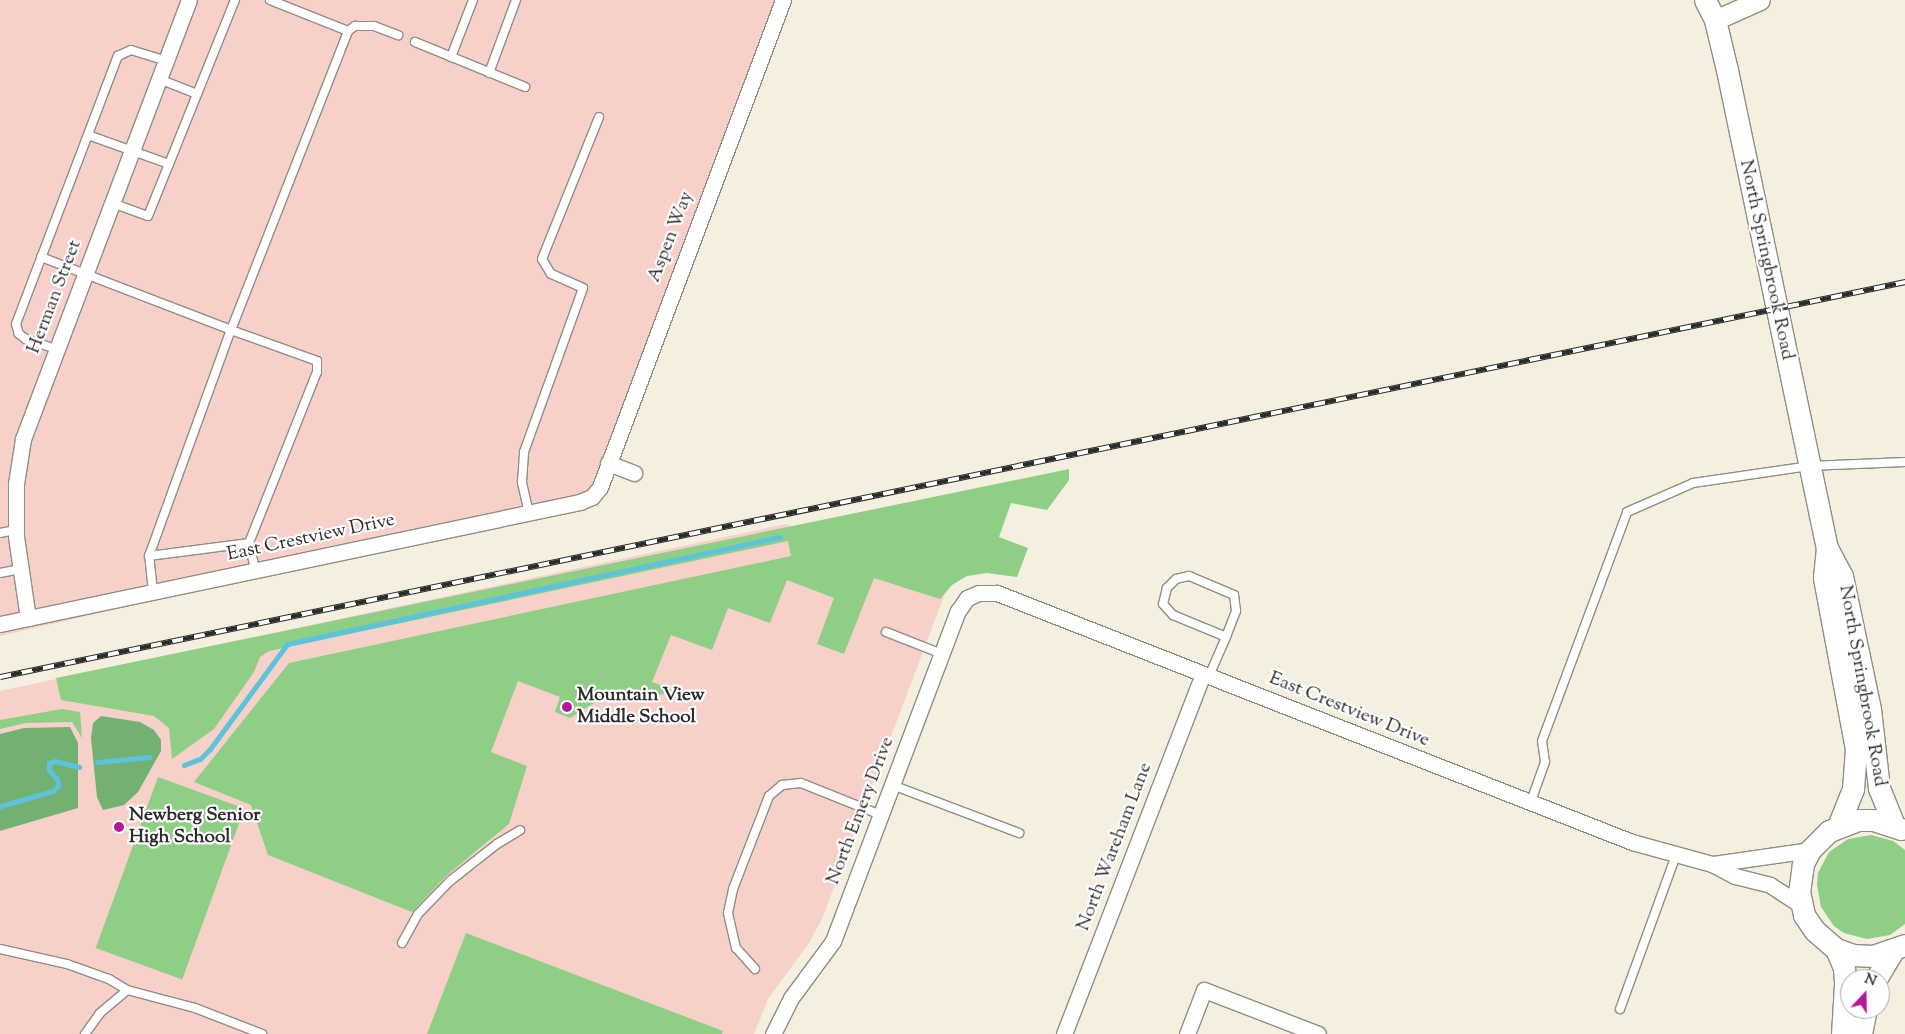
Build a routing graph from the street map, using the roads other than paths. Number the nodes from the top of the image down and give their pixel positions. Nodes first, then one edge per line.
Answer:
1 (189, 0) edge
2 (235, 0) edge
3 (270, 0) edge
4 (473, 0) edge
5 (516, 0) edge
6 (783, 0) edge
7 (1705, 0) edge
8 (1760, 0) edge
9 (1715, 20) junction
10 (348, 31) junction
11 (398, 36) dead end
12 (416, 42) dead end
13 (451, 57) junction
14 (166, 61) junction
15 (489, 73) junction
16 (159, 79) junction
17 (525, 87) dead end
18 (197, 94) junction
19 (598, 117) dead end
20 (88, 135) junction
21 (132, 150) junction
22 (169, 164) junction
23 (112, 203) junction
24 (41, 257) junction
25 (85, 274) junction
26 (231, 330) junction
27 (56, 349) junction
28 (1905, 462) edge
29 (608, 463) junction
30 (1809, 466) junction
31 (634, 473) dead end
32 (529, 513) junction
33 (16, 530) junction
34 (0, 533) edge
35 (249, 544) junction
36 (1827, 548) junction
37 (149, 556) junction
38 (21, 569) junction
39 (255, 570) junction
40 (0, 573) edge
41 (153, 592) junction
42 (973, 595) joint
43 (28, 618) junction
44 (0, 624) edge
45 (886, 632) dead end
46 (1226, 637) junction
47 (942, 654) junction
48 (1206, 675) junction
49 (892, 785) junction
50 (1530, 804) junction
51 (881, 815) junction
52 (1838, 826) junction
53 (1900, 828) edge
54 (520, 830) dead end
55 (1019, 834) dead end
56 (1810, 850) junction
57 (1676, 855) junction
58 (1712, 864) junction
59 (1801, 905) junction
60 (402, 943) dead end
61 (1898, 948) edge
62 (0, 949) edge
63 (1836, 949) junction
64 (755, 969) dead end
65 (1883, 969) edge
66 (127, 990) junction
67 (1620, 1009) dead end
68 (1864, 1019) edge
69 (86, 1034) edge
70 (262, 1034) edge
71 (773, 1034) edge
72 (1064, 1034) edge
73 (1187, 1034) edge
74 (1318, 1034) edge
75 (1842, 1034) edge
76 (1861, 1034) edge

1 - 14 street, Herman Street
2 - 18 lane
3 - 10 lane
4 - 13 lane
5 - 15 lane
6 - 29 street, Aspen Way
7 - 9 main road, North Springbrook Road
8 - 9 street
9 - 30 main road, North Springbrook Road
10 - 11 lane
10 - 26 lane
12 - 13 lane
13 - 15 lane
14 - 16 street, Herman Street
14 - 20 lane
15 - 17 lane
16 - 18 lane
16 - 21 street, Herman Street
18 - 22 lane
19 - 32 lane
20 - 21 lane
20 - 24 lane
21 - 22 lane
21 - 23 street, Herman Street
22 - 23 lane
23 - 25 street, Herman Street
24 - 25 lane
24 - 27 lane
25 - 26 lane
25 - 27 street, Herman Street
26 - 35 lane
26 - 37 lane
27 - 33 street, Herman Street
28 - 30 lane
29 - 31 street
29 - 32 street, East Crestview Drive
30 - 36 main road, North Springbrook Road
30 - 50 lane
32 - 39 street, East Crestview Drive
33 - 34 lane
33 - 38 street, Herman Street
35 - 37 lane
35 - 39 lane
36 - 52 main road, North Springbrook Road
36 - 53 main road, North Springbrook Road
37 - 41 lane
38 - 40 lane
38 - 43 street, Herman Street
39 - 41 street, East Crestview Drive
41 - 43 street, East Crestview Drive
42 - 47 street, North Emery Drive
42 - 48 street, East Crestview Drive
43 - 44 street, East Crestview Drive
45 - 47 lane
46 - 46 lane
46 - 48 lane
47 - 49 street, North Emery Drive
48 - 50 street, East Crestview Drive
48 - 72 street, North Wareham Lane
49 - 51 street, North Emery Drive
49 - 55 lane
50 - 57 street, East Crestview Drive
51 - 64 lane
51 - 71 street, North Emery Drive
52 - 53 main road
52 - 56 main road
54 - 60 lane
56 - 58 street, East Crestview Drive
56 - 59 main road
57 - 58 street, East Crestview Drive
57 - 67 lane
58 - 59 street, East Crestview Drive
59 - 63 main road
61 - 63 main road
61 - 65 main road
62 - 66 lane
63 - 75 main road
66 - 69 lane
66 - 70 lane
68 - 76 main road
73 - 74 street

